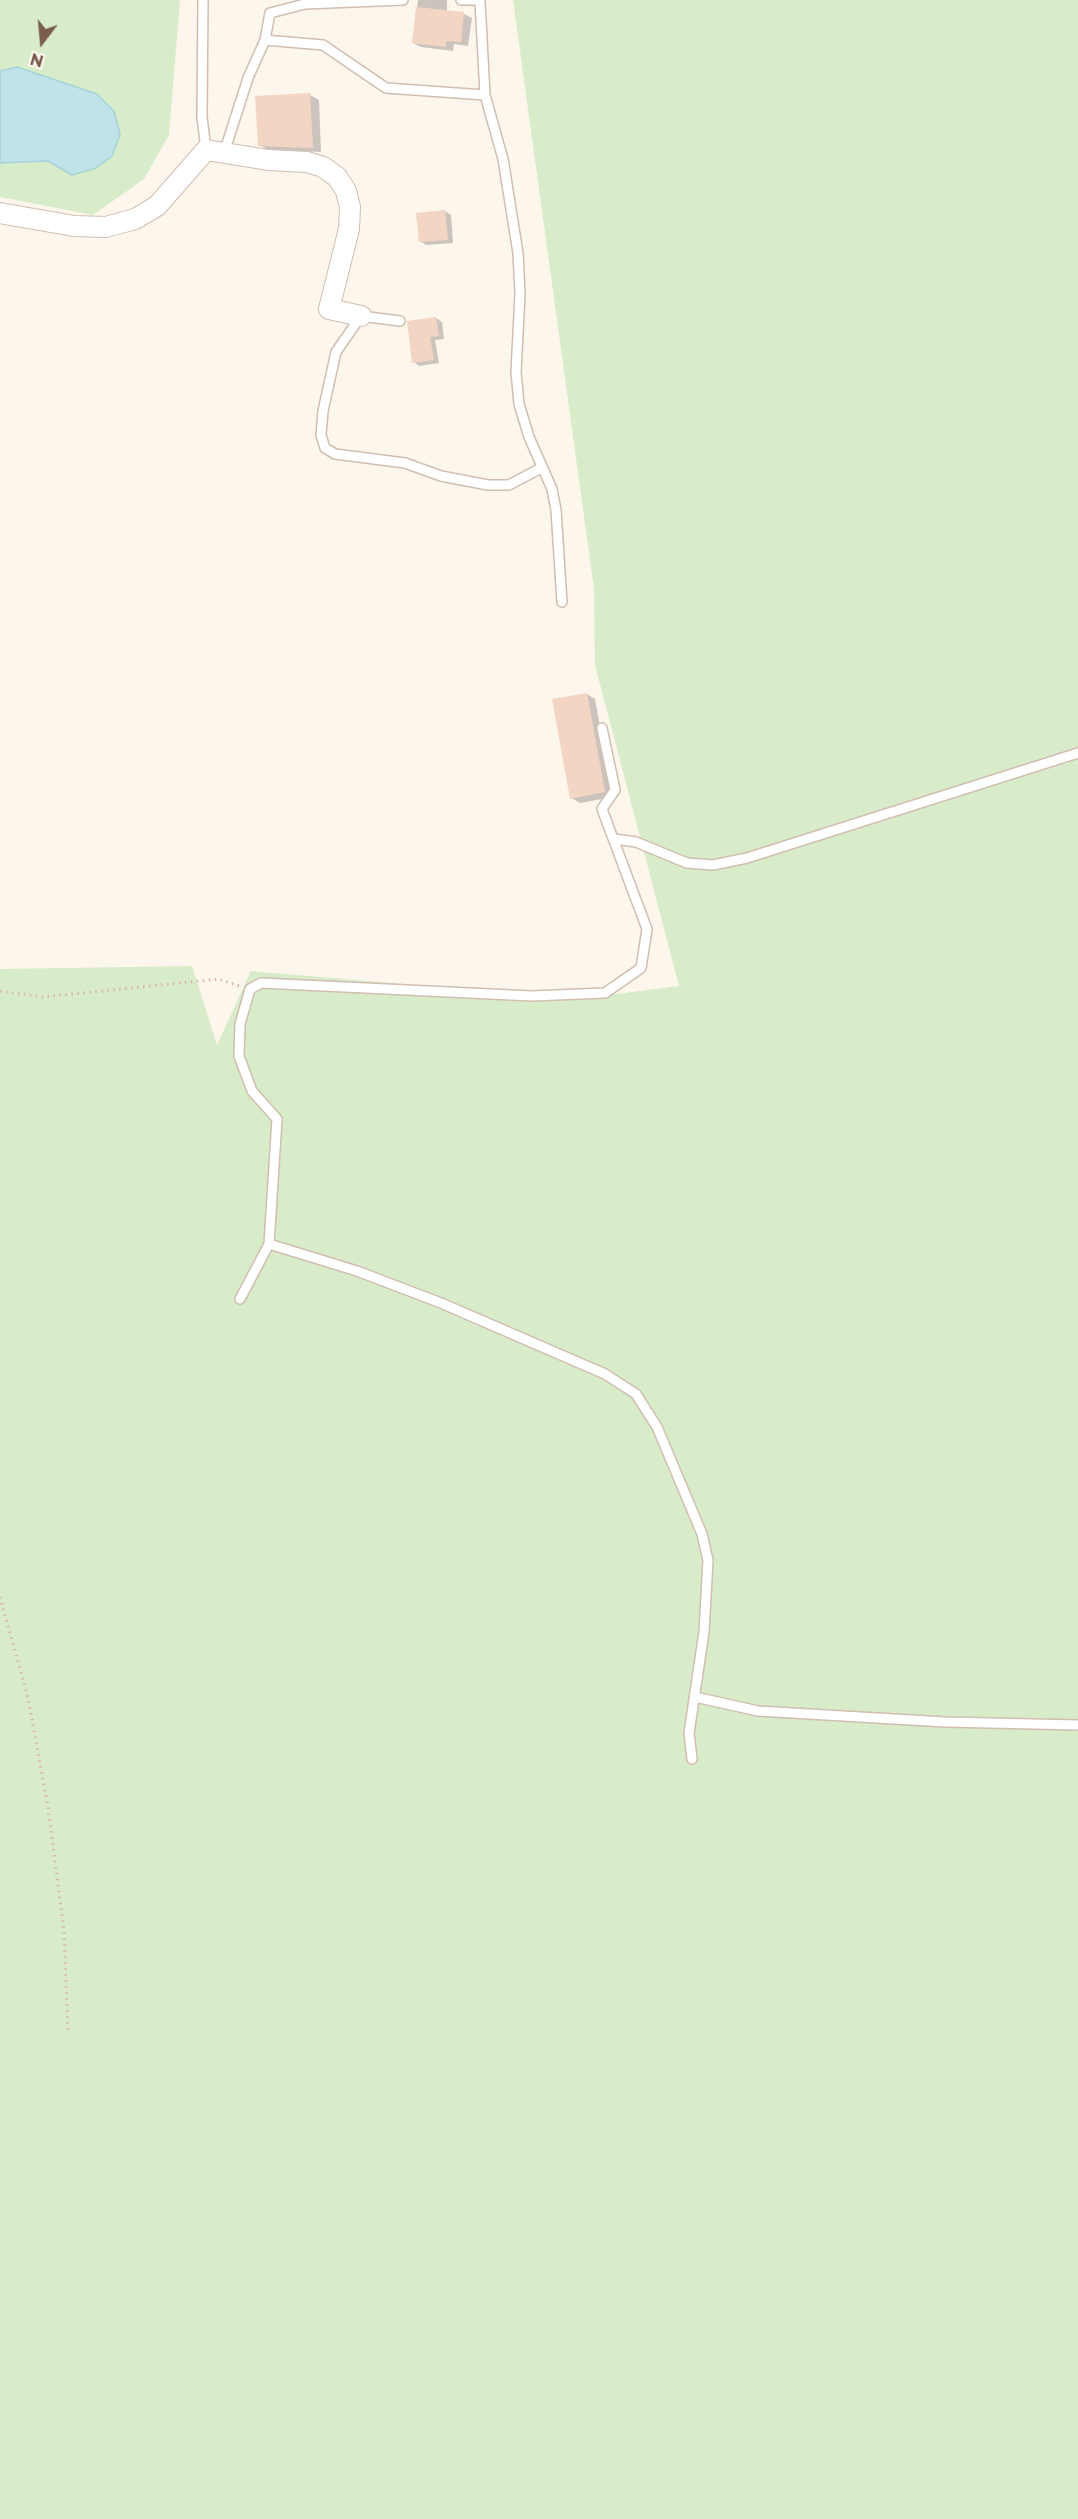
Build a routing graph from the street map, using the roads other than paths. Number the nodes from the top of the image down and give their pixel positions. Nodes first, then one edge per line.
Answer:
1 (203, 0) edge
2 (404, 0) edge
3 (461, 0) edge
4 (480, 1) edge
5 (265, 40) junction
6 (484, 95) junction
7 (215, 152) junction
8 (0, 213) edge
9 (361, 316) junction
10 (400, 321) dead end
11 (541, 468) junction
12 (562, 602) dead end
13 (602, 728) dead end
14 (1078, 753) edge
15 (615, 839) junction
16 (269, 1244) junction
17 (240, 1299) dead end
18 (695, 1697) junction
19 (1078, 1725) edge
20 (692, 1759) dead end

1 - 7 lane
2 - 5 lane
3 - 4 lane
4 - 6 lane
5 - 6 lane
5 - 7 lane
6 - 11 lane
7 - 8 street
7 - 9 street
9 - 10 lane
9 - 11 lane
11 - 12 lane
13 - 15 lane
14 - 15 lane
15 - 16 lane
16 - 17 lane
16 - 18 lane
18 - 19 lane
18 - 20 lane

